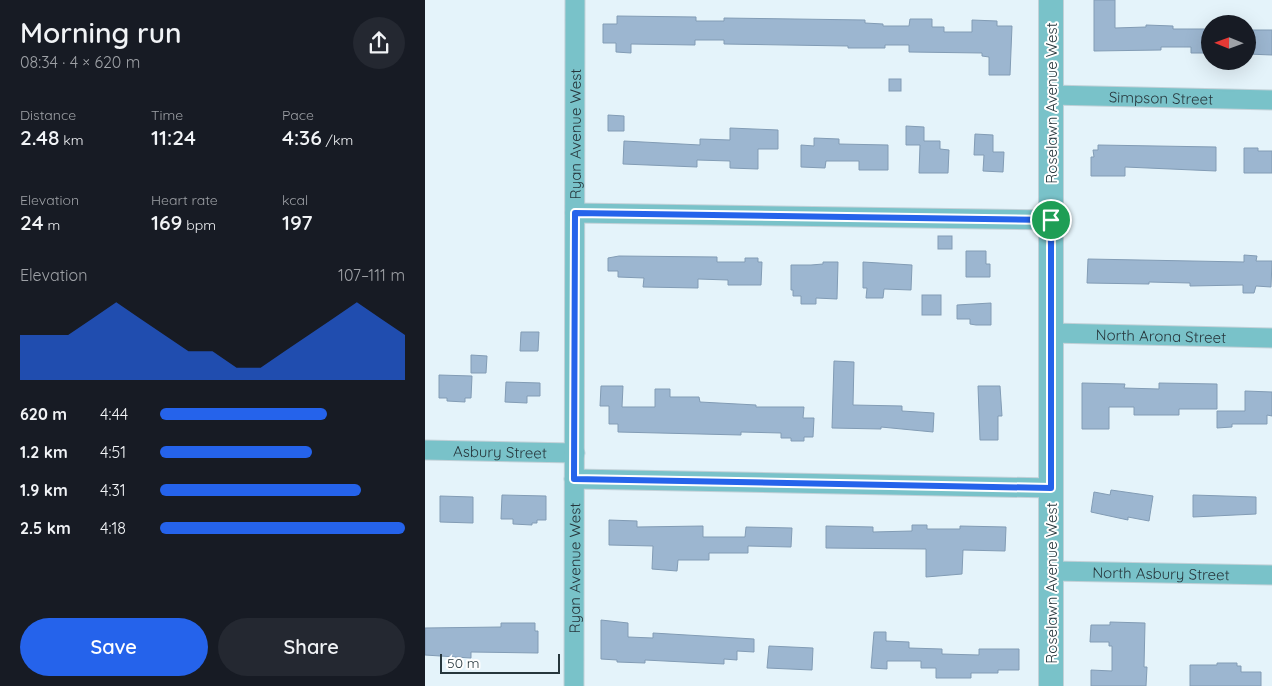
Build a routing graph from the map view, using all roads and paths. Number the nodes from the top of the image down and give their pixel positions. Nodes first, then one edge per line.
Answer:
1 (575, 0) edge
2 (1051, 0) edge
3 (1051, 95) junction
4 (1272, 100) edge
5 (575, 213) junction
6 (1051, 220) junction
7 (1051, 333) junction
8 (1272, 338) edge
9 (425, 450) edge
10 (575, 453) junction
11 (574, 479) junction
12 (1051, 488) junction
13 (1051, 571) junction
14 (1272, 576) edge
15 (574, 686) edge
16 (1051, 686) edge

1 - 5 street, Ryan Avenue West
2 - 3 street, Roselawn Avenue West
3 - 4 street, Simpson Street
3 - 6 street, Roselawn Avenue West
5 - 6 street
5 - 10 street, Ryan Avenue West
6 - 7 street, Roselawn Avenue West
7 - 8 street, North Arona Street
7 - 12 street, Roselawn Avenue West
9 - 10 street, Asbury Street
10 - 11 street, Ryan Avenue West
11 - 12 street
11 - 15 street, Ryan Avenue West
12 - 13 street, Roselawn Avenue West
13 - 14 street, North Asbury Street
13 - 16 street, Roselawn Avenue West

